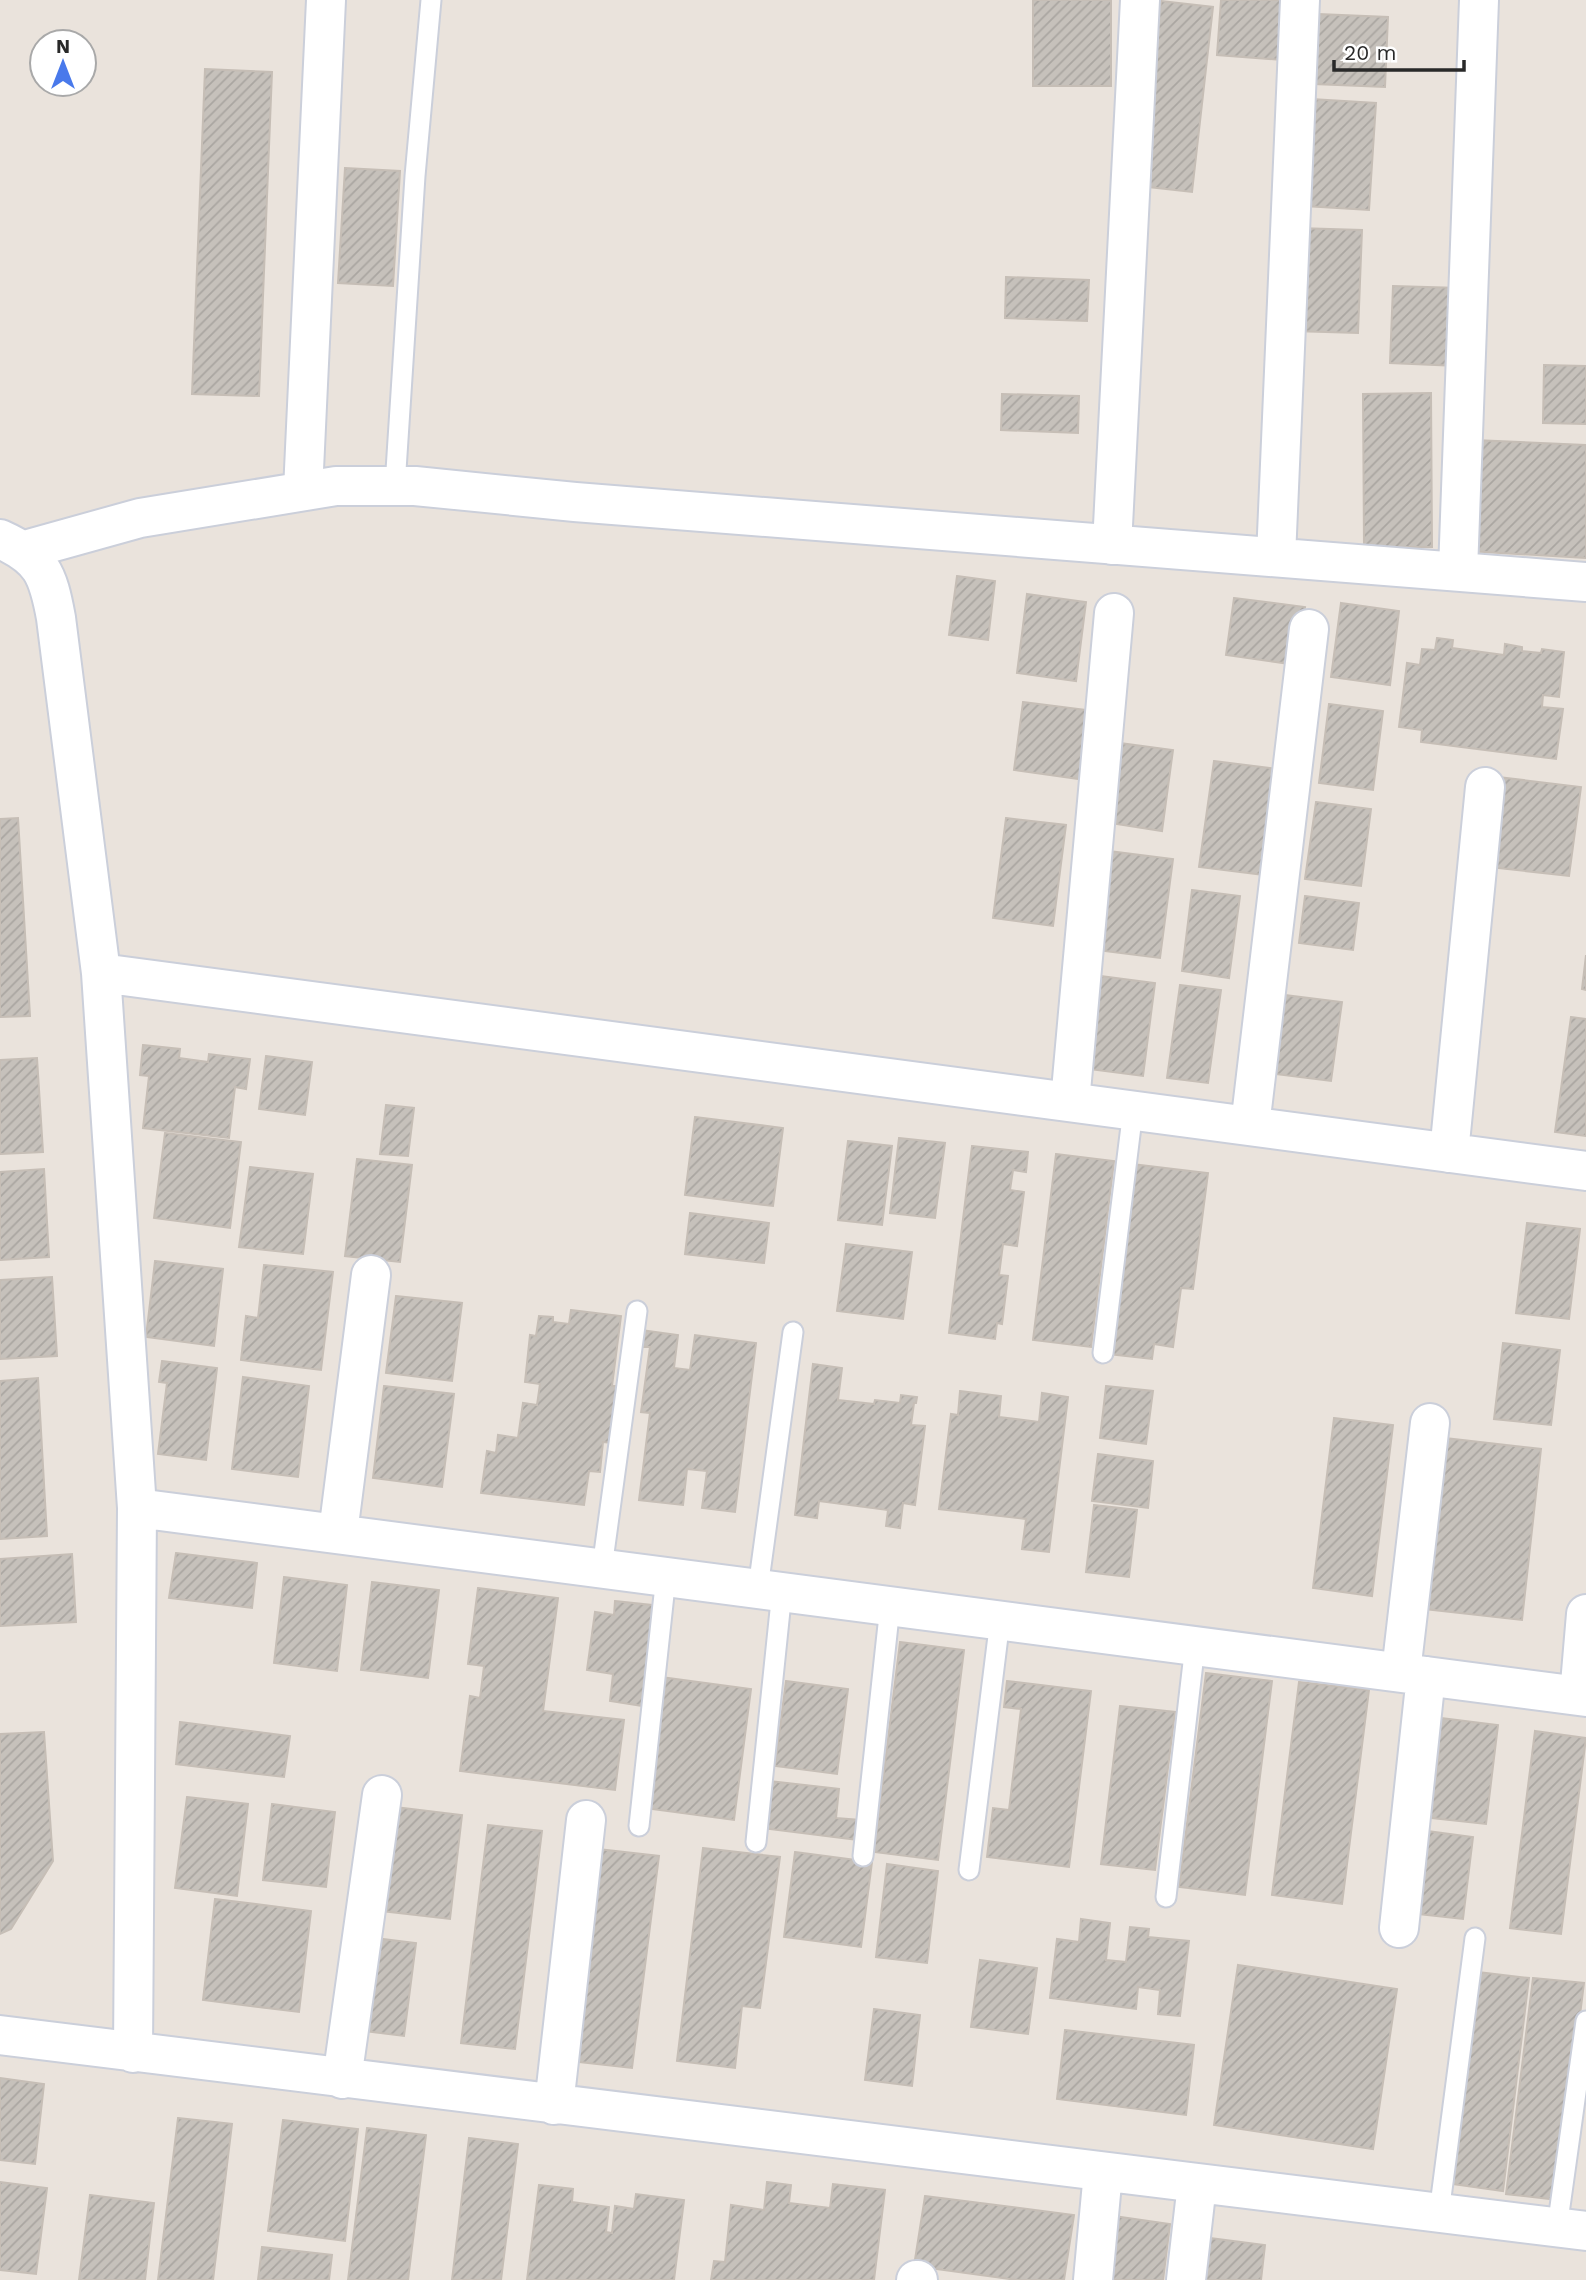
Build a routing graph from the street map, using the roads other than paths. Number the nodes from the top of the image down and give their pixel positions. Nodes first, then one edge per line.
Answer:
1 (326, 0) edge
2 (431, 0) edge
3 (1140, 0) edge
4 (1300, 0) edge
5 (1479, 0) edge
6 (395, 486) junction
7 (303, 491) junction
8 (13, 544) edge
9 (1112, 545) junction
10 (1276, 557) junction
11 (1458, 571) junction
12 (1586, 582) edge
13 (1114, 613) dead end
14 (1309, 629) dead end
15 (1485, 787) dead end
16 (101, 972) junction
17 (1070, 1102) junction
18 (1133, 1110) junction
19 (1250, 1126) junction
20 (1449, 1153) junction
21 (1586, 1171) edge
22 (371, 1275) dead end
23 (637, 1311) dead end
24 (793, 1332) dead end
25 (1103, 1353) dead end
26 (1430, 1423) dead end
27 (137, 1508) junction
28 (338, 1534) junction
29 (602, 1568) junction
30 (666, 1576) junction
31 (770, 1590) junction
32 (890, 1606) junction
33 (1586, 1614) edge
34 (1000, 1620) junction
35 (1195, 1645) junction
36 (1414, 1674) junction
37 (1582, 1696) edge
38 (382, 1795) dead end
39 (586, 1820) dead end
40 (639, 1826) dead end
41 (756, 1842) dead end
42 (863, 1856) dead end
43 (969, 1870) dead end
44 (1167, 1897) dead end
45 (1399, 1928) dead end
46 (1475, 1938) dead end
47 (1586, 2021) edge
48 (0, 2035) edge
49 (133, 2053) junction
50 (342, 2079) junction
51 (554, 2105) junction
52 (1103, 2172) junction
53 (1197, 2184) junction
54 (1439, 2213) junction
55 (1571, 2229) edge
56 (1093, 2280) edge
57 (1186, 2280) edge

1 - 7 street
2 - 6 lane
3 - 9 street
4 - 10 street
5 - 11 street
6 - 7 street
6 - 9 street
7 - 8 street
8 - 16 street
9 - 10 street
10 - 11 street
11 - 12 street
13 - 17 street
14 - 19 street
15 - 20 street
16 - 17 street
16 - 27 street
17 - 18 street
18 - 19 street
18 - 25 lane
19 - 20 street
20 - 21 street
22 - 28 street
23 - 29 lane
24 - 31 lane
26 - 36 street
27 - 28 street
27 - 49 street
28 - 29 street
29 - 30 street
30 - 31 street
30 - 40 lane
31 - 32 street
31 - 41 lane
32 - 34 street
32 - 42 lane
33 - 37 street
34 - 35 street
34 - 43 lane
35 - 36 street
35 - 44 lane
36 - 37 street
36 - 45 street
38 - 50 street
39 - 51 street
46 - 54 lane
47 - 55 lane
48 - 49 street
49 - 50 street
50 - 51 street
51 - 52 street
52 - 53 street
52 - 56 street
53 - 54 street
53 - 57 street
54 - 55 street

